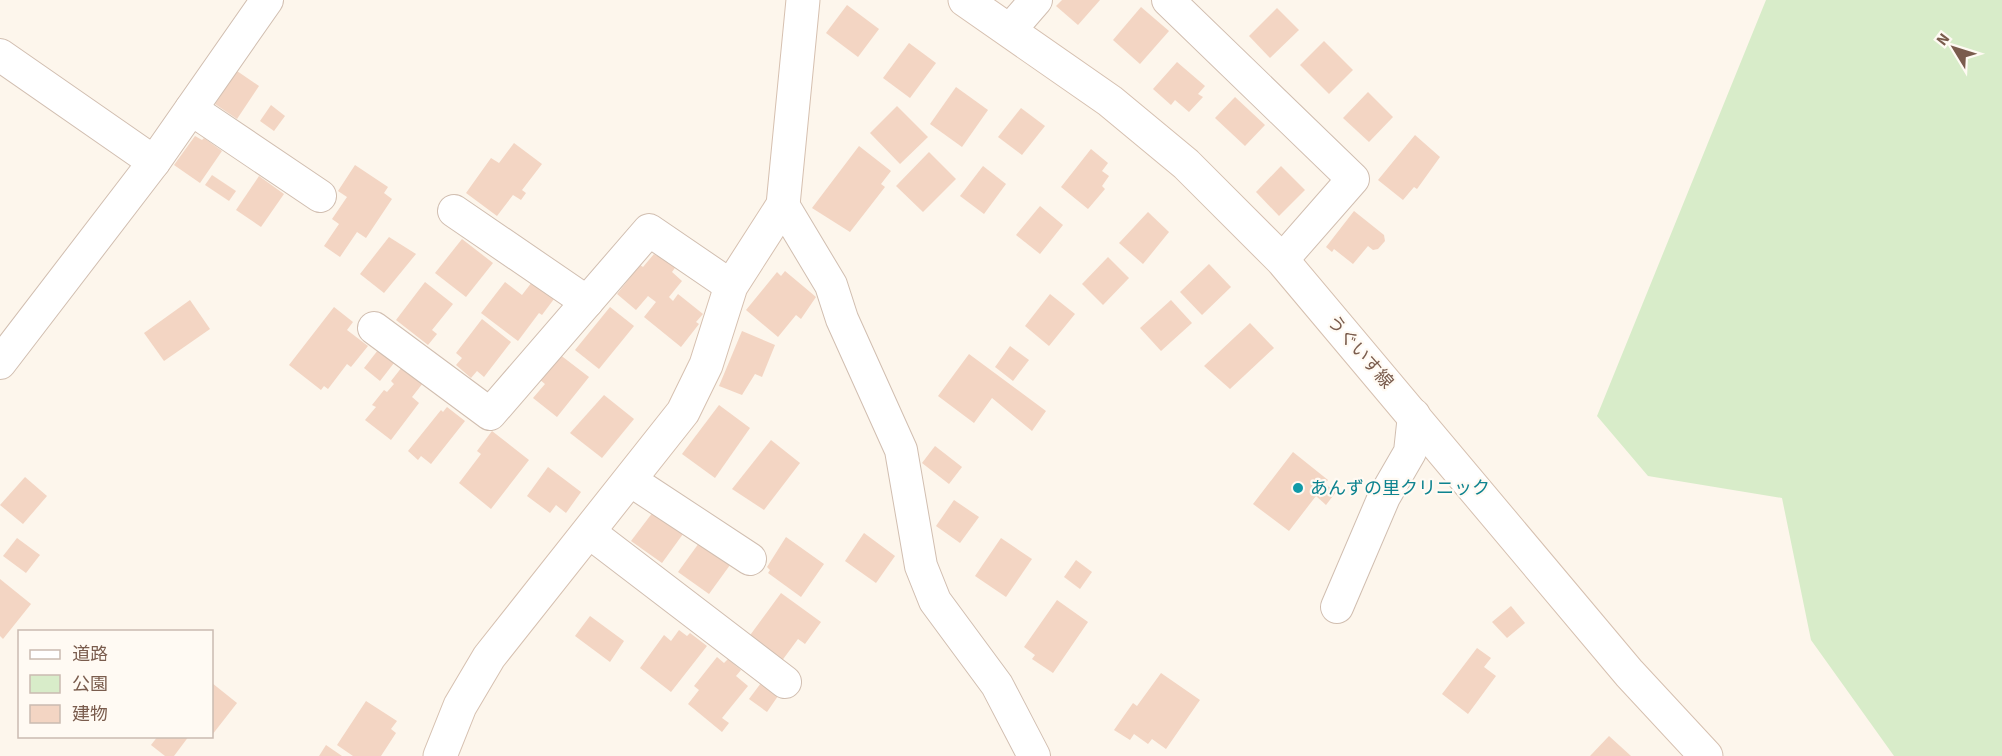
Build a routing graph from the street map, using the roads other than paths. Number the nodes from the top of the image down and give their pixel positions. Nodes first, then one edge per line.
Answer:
1 (267, 0) edge
2 (803, 0) edge
3 (965, 0) edge
4 (1036, 0) edge
5 (1168, 0) edge
6 (1010, 30) junction
7 (0, 55) edge
8 (191, 109) junction
9 (154, 162) junction
10 (320, 196) dead end
11 (783, 205) junction
12 (454, 211) dead end
13 (1282, 260) junction
14 (731, 286) junction
15 (587, 302) junction
16 (374, 328) dead end
17 (0, 363) edge
18 (1414, 415) junction
19 (630, 480) junction
20 (589, 532) junction
21 (750, 559) dead end
22 (1336, 607) dead end
23 (785, 682) dead end
24 (440, 756) edge
25 (1034, 756) edge
26 (1706, 756) edge

1 - 8 street
2 - 11 street
3 - 6 street, うぐいす線
4 - 6 street
5 - 13 street
6 - 13 street, うぐいす線
7 - 9 street
8 - 9 street
8 - 10 street
9 - 17 street
11 - 14 street
11 - 25 street
12 - 15 street
13 - 18 street, うぐいす線
14 - 15 street
14 - 19 street
15 - 16 street
18 - 22 street
18 - 26 street, うぐいす線
19 - 20 street
19 - 21 street
20 - 23 street
20 - 24 street

